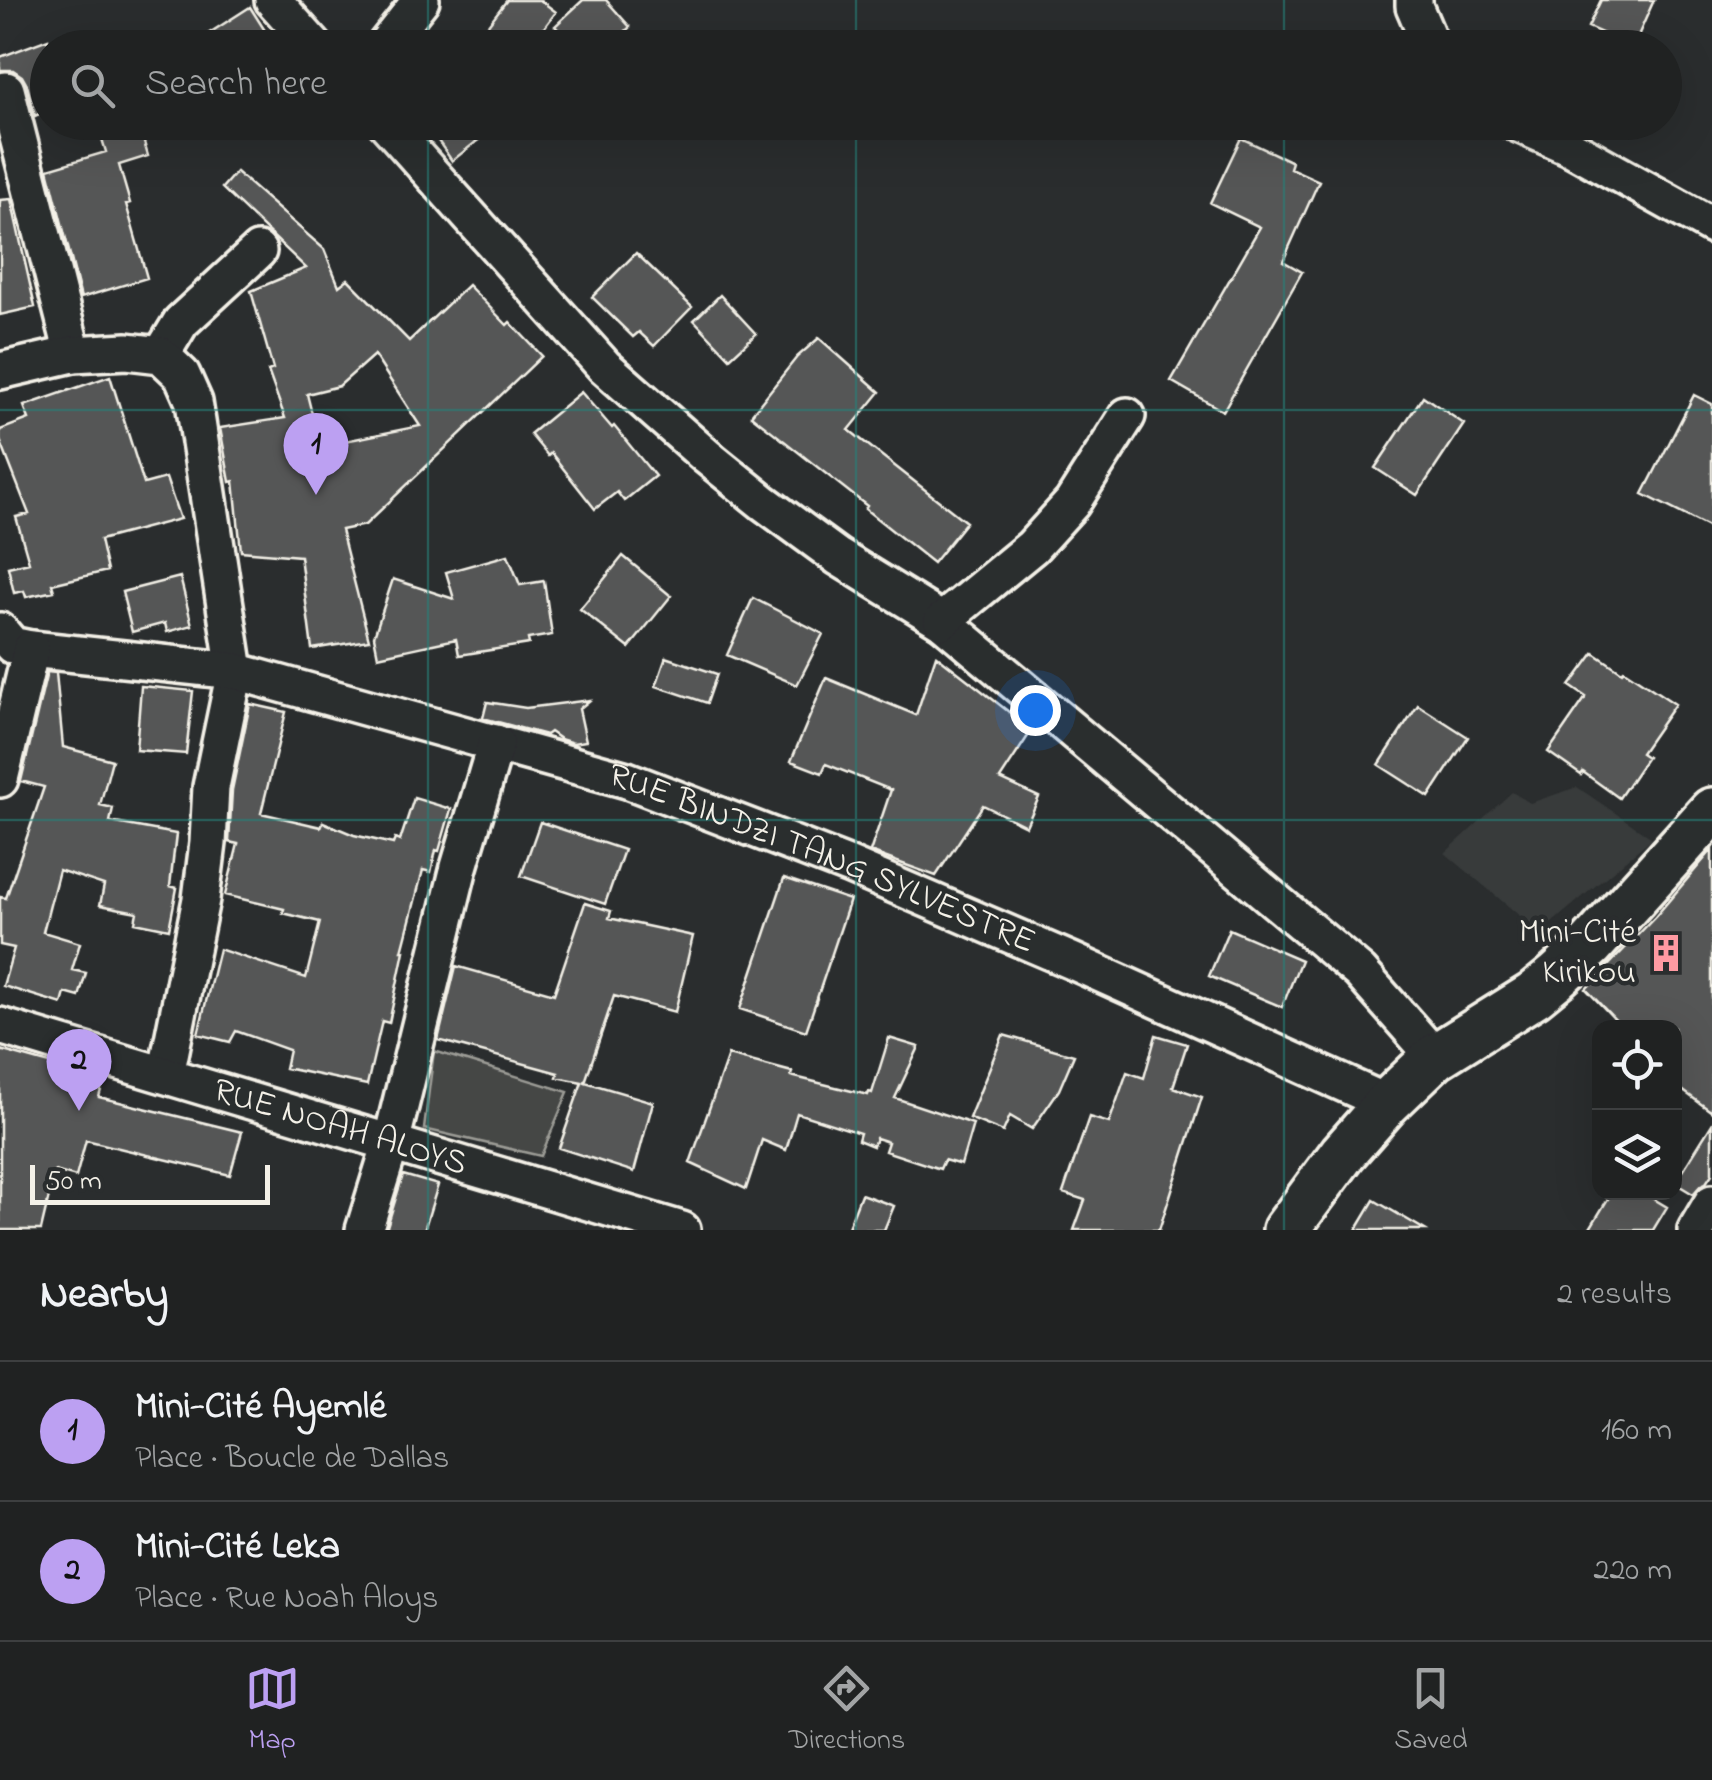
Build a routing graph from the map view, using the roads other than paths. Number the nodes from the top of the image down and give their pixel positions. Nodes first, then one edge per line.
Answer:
1 (273, 0) edge
2 (421, 0) edge
3 (1414, 0) edge
4 (300, 30) edge
5 (397, 30) edge
6 (1424, 30) edge
7 (6, 90) dead end
8 (400, 140) edge
9 (1554, 140) edge
10 (1712, 226) edge
11 (258, 251) dead end
12 (72, 354) junction
13 (160, 355) junction
14 (0, 371) edge
15 (1127, 416) dead end
16 (942, 621) junction
17 (0, 631) edge
18 (31, 648) junction
19 (235, 671) junction
20 (496, 743) junction
21 (0, 779) edge
22 (1712, 811) edge
23 (0, 1026) edge
24 (1435, 1057) junction
25 (166, 1075) junction
26 (1387, 1103) junction
27 (391, 1142) junction
28 (1712, 1204) edge
29 (364, 1230) edge
30 (682, 1230) edge
31 (1286, 1230) edge
32 (1696, 1230) edge

1 - 4 street
2 - 5 street
3 - 6 street
7 - 12 street
8 - 16 street
9 - 10 street
11 - 13 street
12 - 13 street
12 - 14 street
13 - 19 street
15 - 16 street
16 - 24 street
17 - 18 street
18 - 19 street, RUE BINDZI TANG SYLVESTRE
18 - 21 street
19 - 20 street, RUE BINDZI TANG SYLVESTRE
19 - 25 street
20 - 26 street, RUE BINDZI TANG SYLVESTRE
20 - 27 street
22 - 24 street
23 - 25 street, RUE NOAH ALOYS
24 - 26 street
25 - 27 street, RUE NOAH ALOYS
26 - 31 street
27 - 29 street
27 - 30 street, RUE NOAH ALOYS
28 - 32 street

